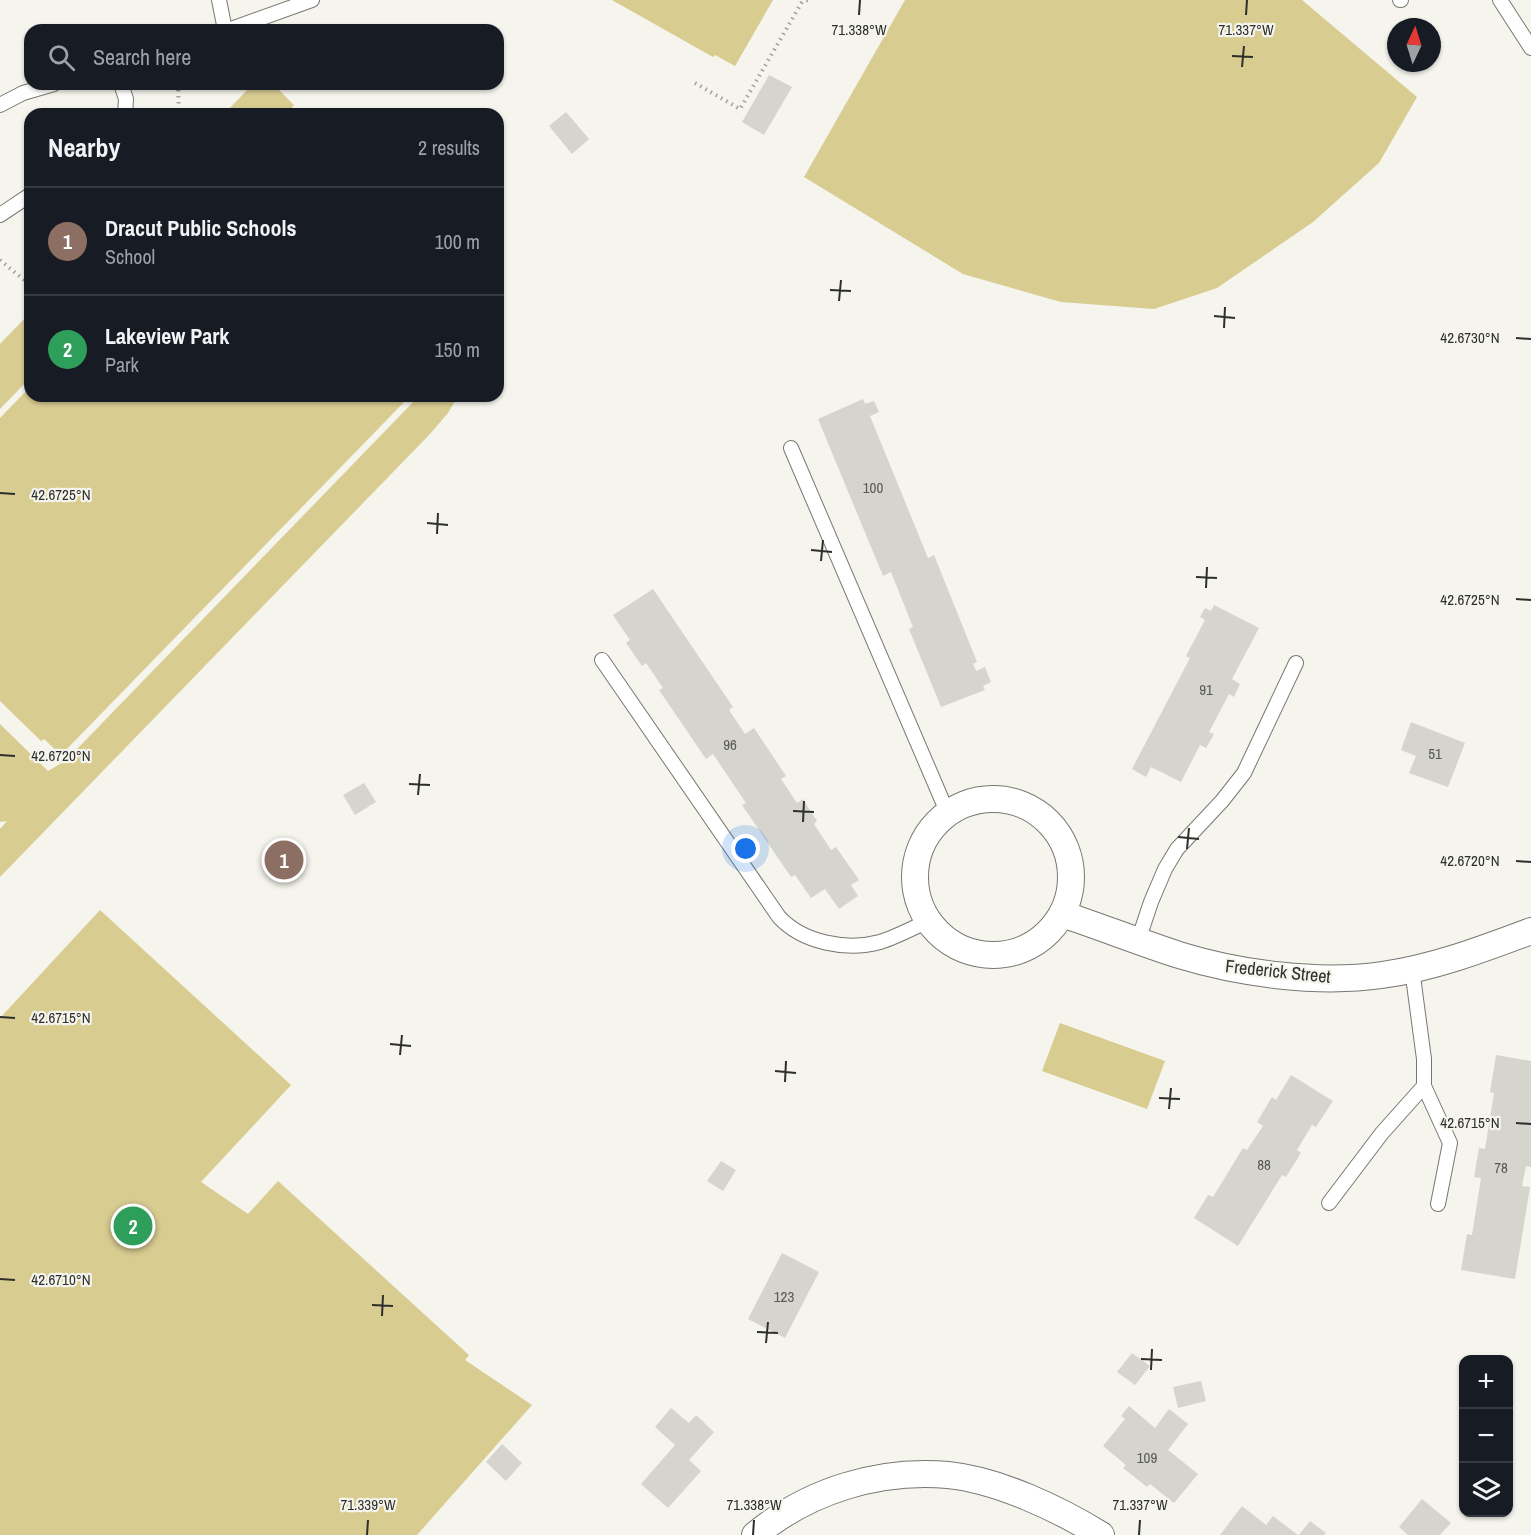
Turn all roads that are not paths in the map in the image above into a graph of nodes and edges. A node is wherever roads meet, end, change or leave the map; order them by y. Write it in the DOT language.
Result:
graph roads {
  1 [pos="219,0"];
  2 [pos="312,0"];
  3 [pos="1500,0"];
  4 [pos="225,24"];
  5 [pos="244,24"];
  6 [pos="1531,48"];
  7 [pos="33,90"];
  8 [pos="123,90"];
  9 [pos="0,105"];
  10 [pos="125,108"];
  11 [pos="24,199"];
  12 [pos="0,215"];
  13 [pos="791,448"];
  14 [pos="602,660"];
  15 [pos="1296,663"];
  16 [pos="948,814"];
  17 [pos="1062,914"];
  18 [pos="928,921"];
  19 [pos="1531,931"];
  20 [pos="1138,940"];
  21 [pos="1412,969"];
  22 [pos="1424,1086"];
  23 [pos="1329,1203"];
  24 [pos="1438,1204"];
  25 [pos="755,1535"];
  26 [pos="1101,1535"];
  1 -- 4 [label="lane"];
  2 -- 5 [label="lane"];
  3 -- 6 [label="lane"];
  7 -- 9 [label="lane"];
  8 -- 10 [label="lane"];
  11 -- 12 [label="lane"];
  13 -- 16 [label="lane"];
  14 -- 18 [label="lane"];
  15 -- 20 [label="lane"];
  16 -- 17 [label="street"];
  16 -- 18 [label="street"];
  17 -- 18 [label="street"];
  17 -- 20 [label="street, Frederick Street"];
  19 -- 21 [label="street, Frederick Street"];
  20 -- 21 [label="street, Frederick Street"];
  21 -- 22 [label="lane"];
  22 -- 23 [label="lane"];
  22 -- 24 [label="lane"];
  25 -- 26 [label="street"];
}
